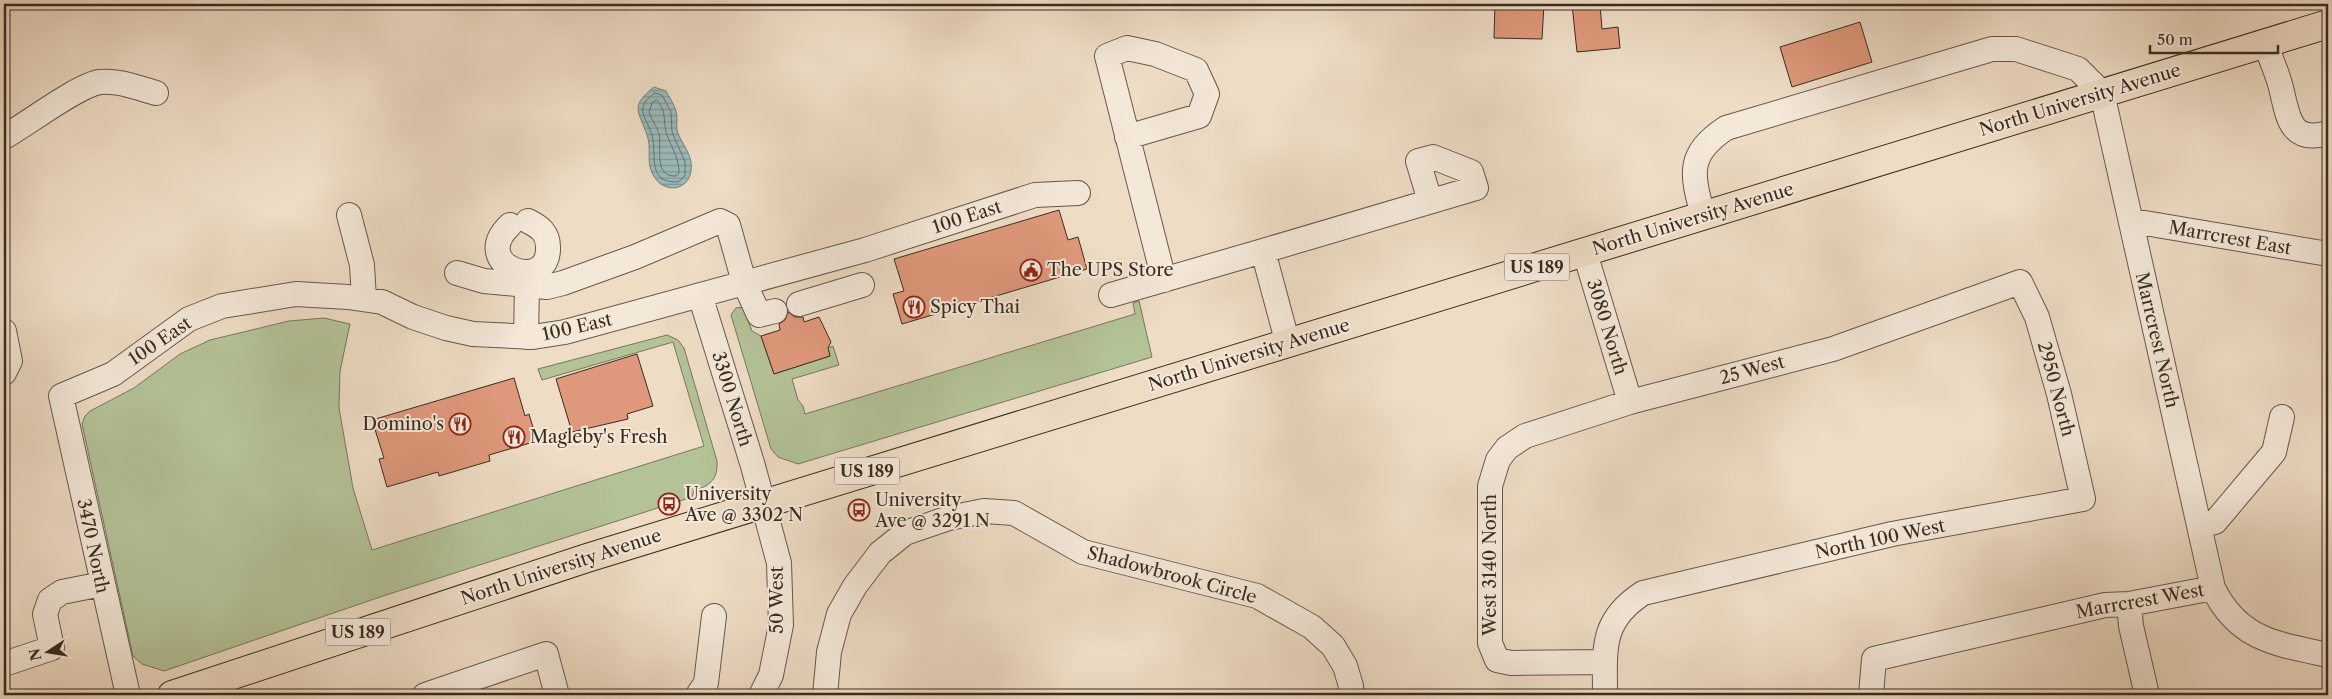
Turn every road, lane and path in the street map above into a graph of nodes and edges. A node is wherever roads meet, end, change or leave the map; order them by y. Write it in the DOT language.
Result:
graph roads {
  1 [pos="2328,24"];
  2 [pos="2265,43"];
  3 [pos="156,93"];
  4 [pos="2102,93"];
  5 [pos="2328,132"];
  6 [pos="1127,137"];
  7 [pos="4,138"];
  8 [pos="1078,193"];
  9 [pos="1430,201"];
  10 [pos="349,215"];
  11 [pos="1703,216"];
  12 [pos="2132,221"];
  13 [pos="1263,250"];
  14 [pos="1585,253"];
  15 [pos="2328,254"];
  16 [pos="457,273"];
  17 [pos="526,279"];
  18 [pos="1164,280"];
  19 [pos="744,282"];
  20 [pos="2020,282"];
  21 [pos="862,285"];
  22 [pos="700,295"];
  23 [pos="1111,295"];
  24 [pos="364,299"];
  25 [pos="799,304"];
  26 [pos="775,311"];
  27 [pos="4,331"];
  28 [pos="526,337"];
  29 [pos="1288,344"];
  30 [pos="4,373"];
  31 [pos="61,396"];
  32 [pos="1630,402"];
  33 [pos="2282,417"];
  34 [pos="1493,469"];
  35 [pos="2083,499"];
  36 [pos="762,503"];
  37 [pos="2200,526"];
  38 [pos="102,584"];
  39 [pos="2213,588"];
  40 [pos="2129,604"];
  41 [pos="714,616"];
  42 [pos="2328,655"];
  43 [pos="1605,662"];
  44 [pos="4,664"];
  45 [pos="128,695"];
  46 [pos="172,695"];
  47 [pos="425,695"];
  48 [pos="557,695"];
  49 [pos="698,695"];
  50 [pos="761,695"];
  51 [pos="825,695"];
  52 [pos="1350,695"];
  53 [pos="1605,695"];
  54 [pos="1870,695"];
  55 [pos="2148,695"];
  1 -- 2 [label="highway, North University Avenue / US 189"];
  2 -- 4 [label="highway, North University Avenue / US 189"];
  2 -- 5 [label="street"];
  3 -- 7 [label="street"];
  4 -- 11 [label="highway, North University Avenue / US 189"];
  4 -- 11 [label="street"];
  4 -- 12 [label="street, Marrcrest North"];
  6 -- 6 [label="street"];
  6 -- 18 [label="street"];
  8 -- 19 [label="street, 100 East"];
  9 -- 13 [label="street"];
  10 -- 24 [label="street"];
  11 -- 14 [label="highway, North University Avenue / US 189"];
  12 -- 15 [label="street, Marrcrest East"];
  12 -- 37 [label="street, Marrcrest North"];
  13 -- 18 [label="street"];
  13 -- 29 [label="street"];
  14 -- 29 [label="highway, North University Avenue / US 189"];
  14 -- 32 [label="street, 3080 North"];
  16 -- 17 [label="street"];
  17 -- 17 [label="street"];
  17 -- 19 [label="street"];
  17 -- 28 [label="street"];
  18 -- 23 [label="street"];
  19 -- 22 [label="street, 100 East"];
  19 -- 26 [label="street"];
  20 -- 32 [label="street, 25 West"];
  20 -- 35 [label="street, 2950 North"];
  21 -- 25 [label="street"];
  22 -- 28 [label="street, 100 East"];
  22 -- 36 [label="street, 3300 North"];
  24 -- 28 [label="street, 100 East"];
  24 -- 31 [label="street, 100 East"];
  27 -- 30 [label="street"];
  29 -- 36 [label="highway, North University Avenue / US 189"];
  31 -- 38 [label="street, 3470 North"];
  32 -- 34 [label="street, 25 West"];
  33 -- 37 [label="street"];
  34 -- 43 [label="street, West 3140 North"];
  35 -- 43 [label="street, North 100 West"];
  36 -- 46 [label="highway, North University Avenue / US 189"];
  36 -- 50 [label="street, 50 West"];
  37 -- 39 [label="street, Marrcrest North"];
  38 -- 44 [label="street"];
  38 -- 45 [label="street, 3470 North"];
  39 -- 40 [label="street, Marrcrest West"];
  39 -- 42 [label="street, Marrcrest West"];
  40 -- 54 [label="street, Marrcrest West"];
  40 -- 55 [label="street"];
  41 -- 49 [label="street"];
  43 -- 53 [label="street, North 100 West"];
  47 -- 48 [label="street"];
  51 -- 52 [label="street, Shadowbrook Circle"];
}
